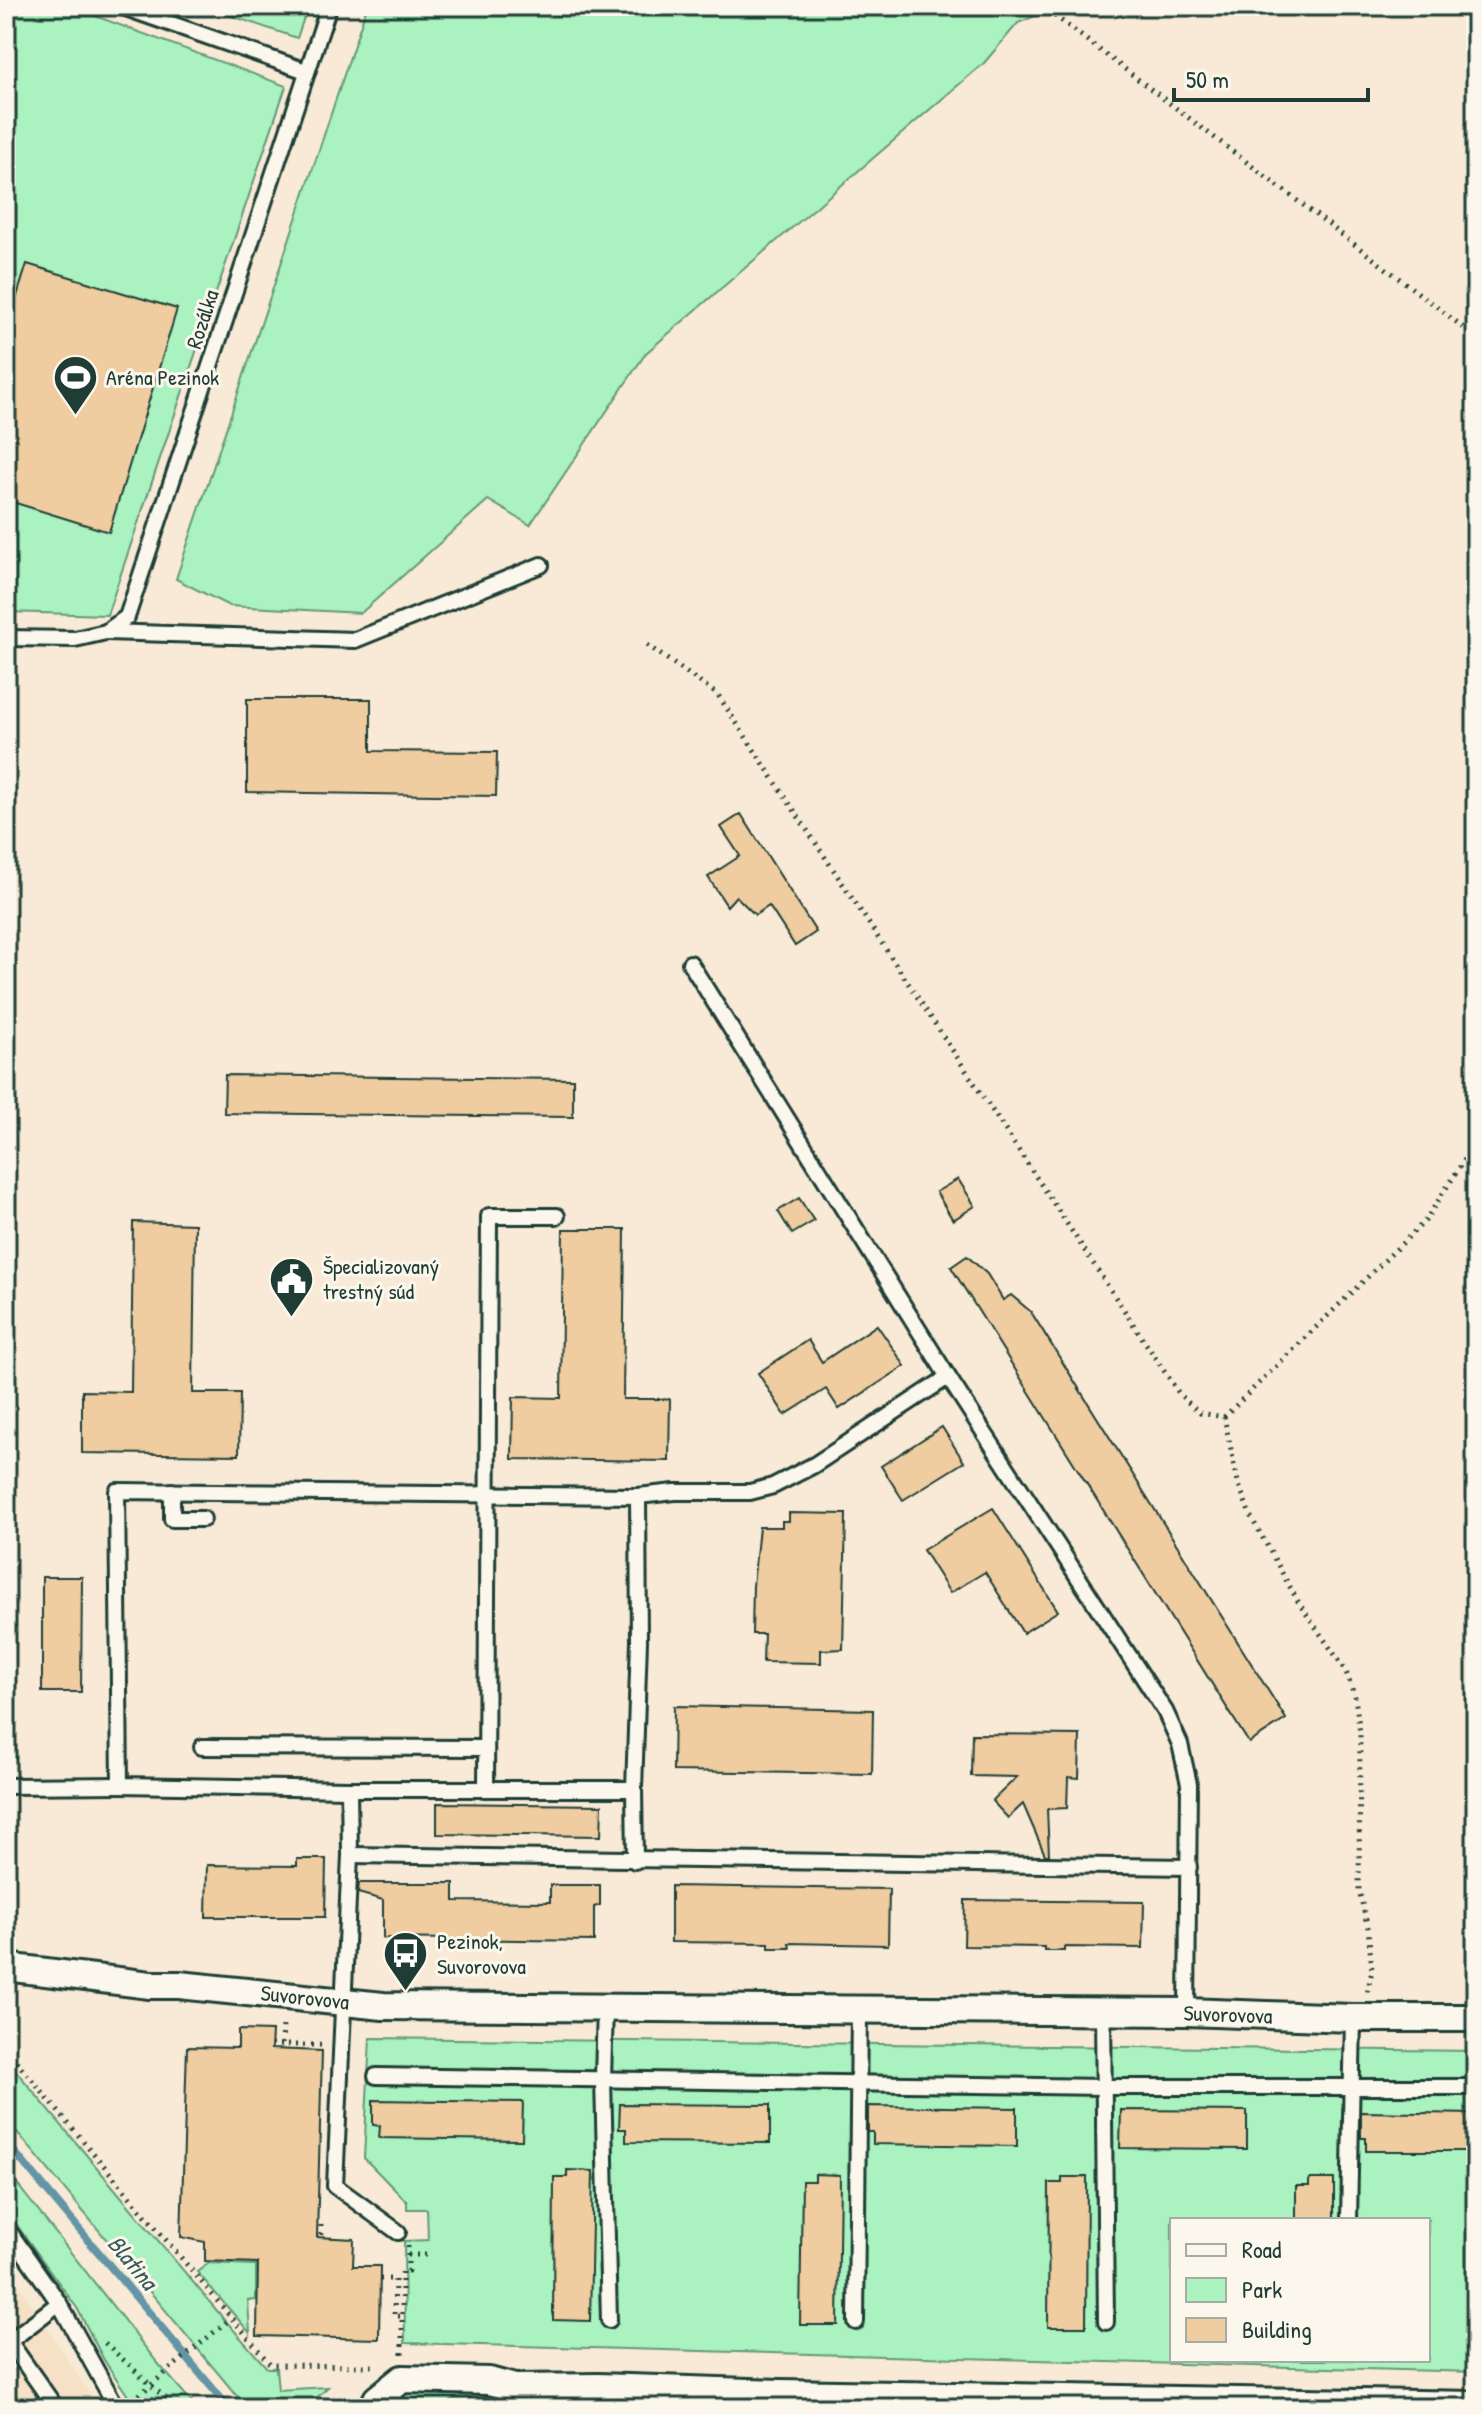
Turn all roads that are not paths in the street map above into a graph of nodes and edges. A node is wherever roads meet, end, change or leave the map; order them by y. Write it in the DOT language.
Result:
graph roads {
  1 [pos="120,6"];
  2 [pos="329,6"];
  3 [pos="306,71"];
  4 [pos="541,565"];
  5 [pos="106,632"];
  6 [pos="6,638"];
  7 [pos="690,963"];
  8 [pos="557,1216"];
  9 [pos="948,1377"];
  10 [pos="172,1491"];
  11 [pos="487,1495"];
  12 [pos="638,1496"];
  13 [pos="203,1519"];
  14 [pos="202,1747"];
  15 [pos="486,1748"];
  16 [pos="120,1785"];
  17 [pos="6,1786"];
  18 [pos="349,1789"];
  19 [pos="486,1789"];
  20 [pos="634,1789"];
  21 [pos="350,1855"];
  22 [pos="635,1861"];
  23 [pos="1189,1867"];
  24 [pos="6,1967"];
  25 [pos="345,2001"];
  26 [pos="605,2007"];
  27 [pos="859,2010"];
  28 [pos="1103,2011"];
  29 [pos="1187,2012"];
  30 [pos="1358,2018"];
  31 [pos="1476,2018"];
  32 [pos="376,2076"];
  33 [pos="603,2079"];
  34 [pos="857,2083"];
  35 [pos="1103,2087"];
  36 [pos="1350,2087"];
  37 [pos="1476,2087"];
  38 [pos="1349,2218"];
  39 [pos="6,2227"];
  40 [pos="401,2238"];
  41 [pos="59,2303"];
  42 [pos="609,2320"];
  43 [pos="856,2322"];
  44 [pos="1106,2322"];
  45 [pos="8,2343"];
  46 [pos="779,2400"];
  47 [pos="912,2402"];
  48 [pos="1476,2405"];
  49 [pos="56,2408"];
  50 [pos="117,2408"];
  51 [pos="373,2408"];
  1 -- 3 [label="lane"];
  2 -- 3 [label="lane, Rozálka"];
  3 -- 5 [label="lane, Rozálka"];
  4 -- 5 [label="lane"];
  5 -- 6 [label="lane"];
  7 -- 9 [label="lane"];
  8 -- 11 [label="lane"];
  9 -- 12 [label="lane"];
  9 -- 23 [label="lane"];
  10 -- 11 [label="lane"];
  10 -- 13 [label="lane"];
  10 -- 16 [label="lane"];
  11 -- 12 [label="lane"];
  11 -- 15 [label="lane"];
  12 -- 20 [label="lane"];
  14 -- 15 [label="lane"];
  15 -- 19 [label="lane"];
  16 -- 17 [label="lane"];
  16 -- 18 [label="lane"];
  18 -- 19 [label="lane"];
  18 -- 21 [label="lane"];
  19 -- 20 [label="lane"];
  20 -- 22 [label="lane"];
  21 -- 22 [label="lane"];
  21 -- 25 [label="lane"];
  22 -- 23 [label="lane"];
  23 -- 29 [label="lane"];
  24 -- 25 [label="street, Suvorovova"];
  25 -- 26 [label="street, Suvorovova"];
  25 -- 40 [label="lane"];
  26 -- 27 [label="street, Suvorovova"];
  26 -- 33 [label="lane"];
  27 -- 28 [label="street, Suvorovova"];
  27 -- 34 [label="lane"];
  28 -- 29 [label="street, Suvorovova"];
  28 -- 35 [label="lane"];
  29 -- 30 [label="street, Suvorovova"];
  30 -- 31 [label="street, Suvorovova"];
  30 -- 36 [label="lane"];
  32 -- 33 [label="lane"];
  33 -- 34 [label="lane"];
  33 -- 42 [label="lane"];
  34 -- 35 [label="lane"];
  34 -- 43 [label="lane"];
  35 -- 36 [label="lane"];
  35 -- 44 [label="lane"];
  36 -- 37 [label="lane"];
  36 -- 38 [label="lane"];
  39 -- 41 [label="lane"];
  41 -- 45 [label="lane"];
  41 -- 50 [label="lane"];
  45 -- 49 [label="lane"];
  46 -- 47 [label="street"];
  46 -- 51 [label="street"];
  47 -- 48 [label="street"];
}
